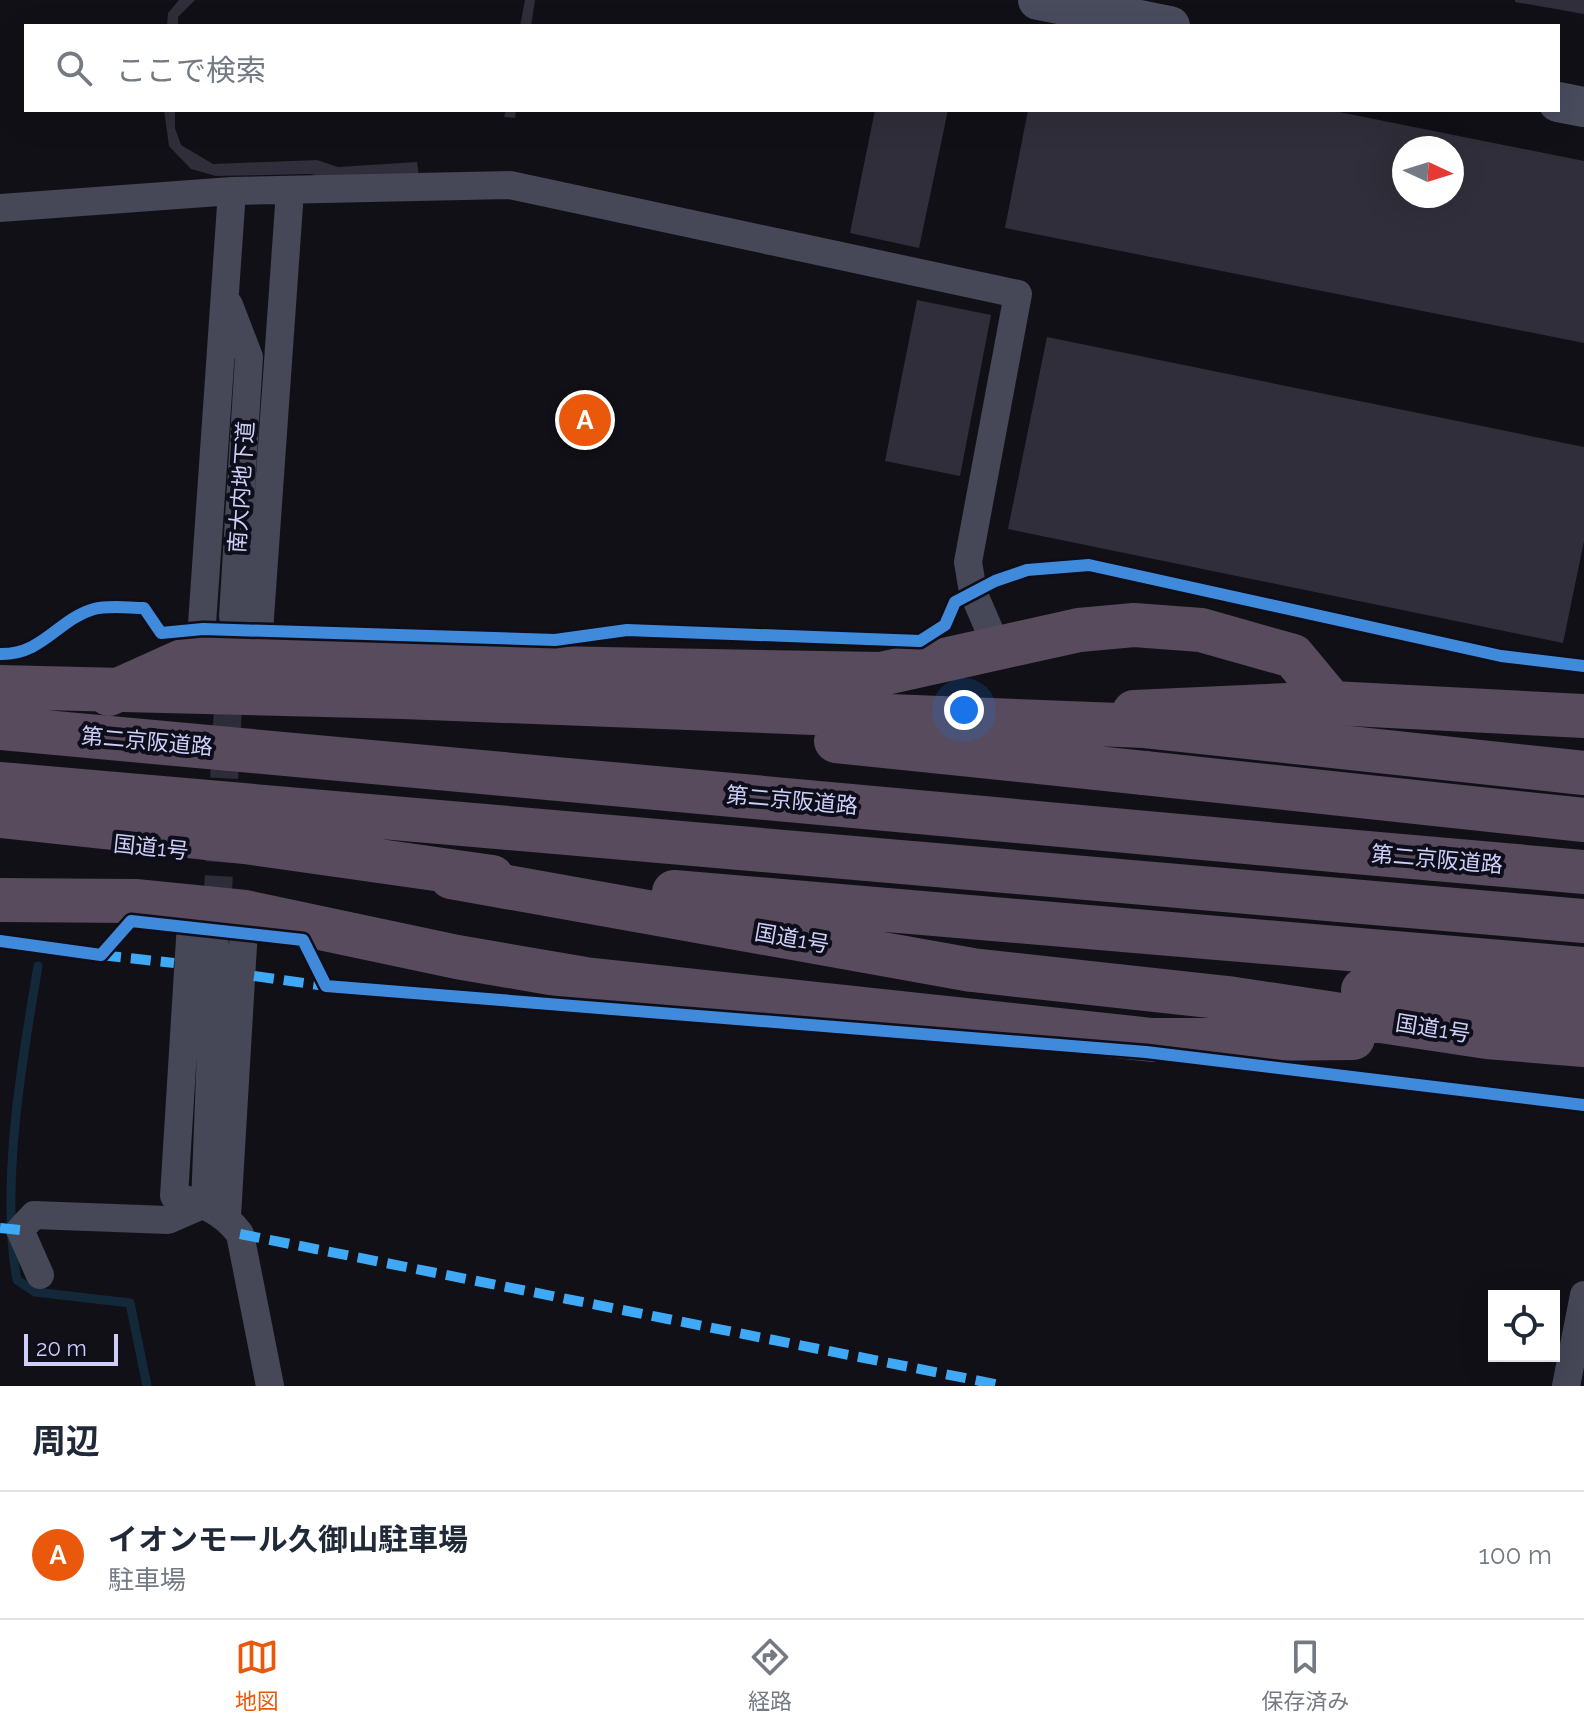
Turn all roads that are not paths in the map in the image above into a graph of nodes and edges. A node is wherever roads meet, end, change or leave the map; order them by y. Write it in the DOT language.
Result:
graph roads {
  1 [pos="1038,0"];
  2 [pos="1160,24"];
  3 [pos="1560,102"];
  4 [pos="1584,107"];
  5 [pos="232,191"];
  6 [pos="290,191"];
  7 [pos="0,208"];
  8 [pos="225,297"];
  9 [pos="282,311"];
  10 [pos="249,357"];
  11 [pos="233,616"];
  12 [pos="998,650"];
  13 [pos="200,653"];
  14 [pos="261,655"];
  15 [pos="0,687"];
  16 [pos="403,697"];
  17 [pos="0,698"];
  18 [pos="92,702"];
  19 [pos="1332,703"];
  20 [pos="1584,716"];
  21 [pos="0,728"];
  22 [pos="1584,773"];
  23 [pos="0,784"];
  24 [pos="0,816"];
  25 [pos="1584,820"];
  26 [pos="0,833"];
  27 [pos="1584,872"];
  28 [pos="492,877"];
  29 [pos="0,900"];
  30 [pos="192,907"];
  31 [pos="245,912"];
  32 [pos="1584,921"];
  33 [pos="215,946"];
  34 [pos="1584,969"];
  35 [pos="1584,1011"];
  36 [pos="1487,1037"];
  37 [pos="1584,1045"];
  38 [pos="216,1210"];
  39 [pos="40,1275"];
  40 [pos="1584,1295"];
  41 [pos="1573,1375"];
  42 [pos="270,1386"];
  1 -- 2 [label="street"];
  3 -- 4 [label="street"];
  5 -- 6 [label="street"];
  5 -- 7 [label="street"];
  5 -- 8 [label="street"];
  6 -- 9 [label="street"];
  6 -- 12 [label="street"];
  8 -- 10 [label="street"];
  8 -- 13 [label="street"];
  9 -- 10 [label="street"];
  9 -- 14 [label="street"];
  10 -- 11 [label="street, 南大内地下道"];
  12 -- 14 [label="highway"];
  12 -- 19 [label="highway"];
  13 -- 14 [label="highway"];
  13 -- 18 [label="highway"];
  15 -- 16 [label="highway, bridge"];
  16 -- 22 [label="highway, bridge"];
  16 -- 25 [label="highway, bridge"];
  17 -- 18 [label="highway"];
  18 -- 19 [label="highway"];
  19 -- 20 [label="highway"];
  21 -- 27 [label="highway, 第二京阪道路, bridge"];
  23 -- 32 [label="highway, bridge"];
  24 -- 28 [label="highway, bridge"];
  26 -- 36 [label="highway, 国道1号"];
  28 -- 34 [label="highway"];
  28 -- 35 [label="highway"];
  29 -- 30 [label="highway"];
  30 -- 31 [label="highway"];
  30 -- 38 [label="street"];
  31 -- 36 [label="highway"];
  31 -- 38 [label="street"];
  33 -- 38 [label="street"];
  36 -- 37 [label="highway, 国道1号"];
  38 -- 39 [label="street"];
  38 -- 42 [label="street"];
  40 -- 41 [label="street"];
}
